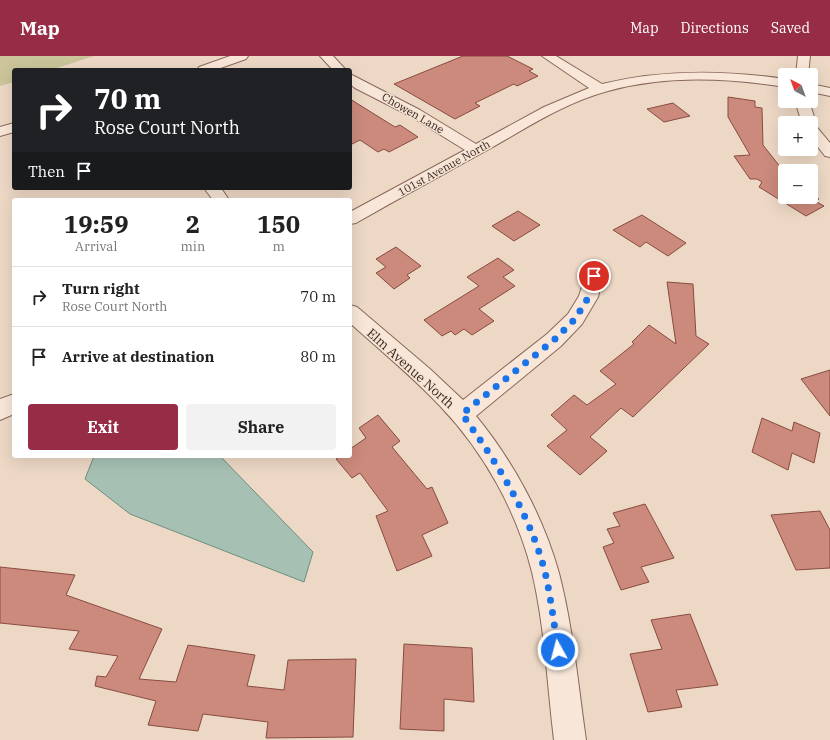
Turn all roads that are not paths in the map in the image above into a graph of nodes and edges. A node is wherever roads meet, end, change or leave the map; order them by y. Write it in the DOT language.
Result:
graph roads {
  1 [pos="242,56"];
  2 [pos="326,56"];
  3 [pos="548,56"];
  4 [pos="804,56"];
  5 [pos="209,68"];
  6 [pos="338,68"];
  7 [pos="802,68"];
  8 [pos="352,79"];
  9 [pos="778,82"];
  10 [pos="600,89"];
  11 [pos="818,89"];
  12 [pos="830,92"];
  13 [pos="12,128"];
  14 [pos="0,132"];
  15 [pos="818,137"];
  16 [pos="475,150"];
  17 [pos="830,153"];
  18 [pos="214,190"];
  19 [pos="220,198"];
  20 [pos="352,218"];
  21 [pos="594,276"];
  22 [pos="352,314"];
  23 [pos="12,404"];
  24 [pos="0,410"];
  25 [pos="462,414"];
  26 [pos="570,740"];
  1 -- 5 [label="street"];
  2 -- 6 [label="street"];
  3 -- 10 [label="street"];
  4 -- 7 [label="street"];
  8 -- 16 [label="street, Chowen Lane"];
  9 -- 10 [label="street, 101st Avenue North"];
  10 -- 16 [label="street, 101st Avenue North"];
  11 -- 12 [label="street"];
  13 -- 14 [label="street"];
  15 -- 17 [label="street"];
  16 -- 20 [label="street, 101st Avenue North"];
  18 -- 19 [label="street"];
  21 -- 25 [label="street"];
  22 -- 25 [label="street, Elm Avenue North"];
  23 -- 24 [label="street"];
  25 -- 26 [label="street, Elm Avenue North"];
}
